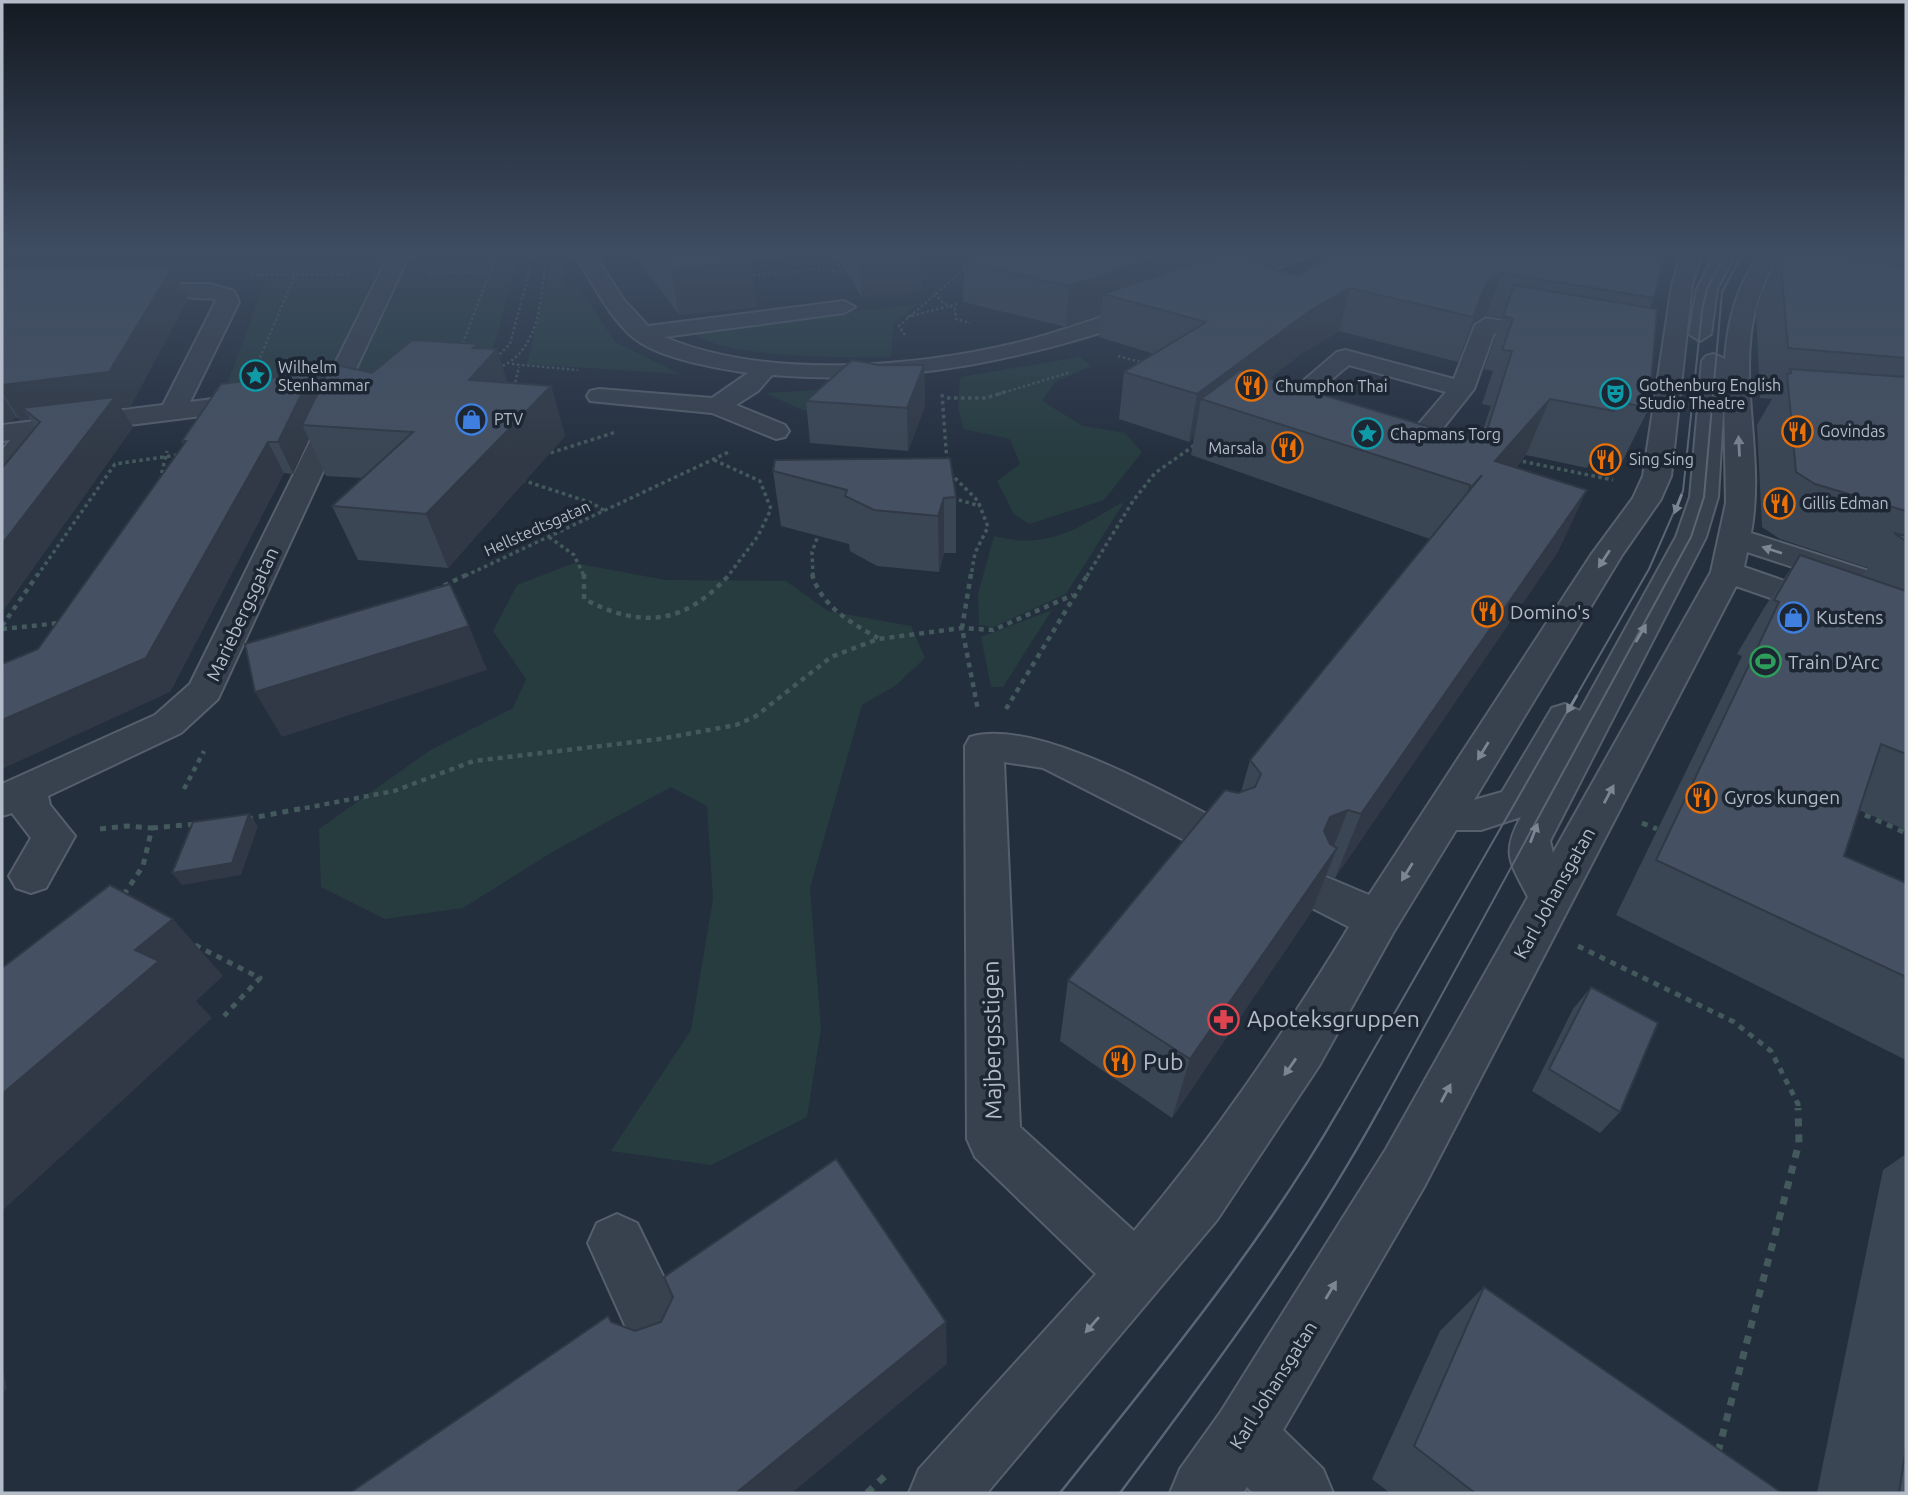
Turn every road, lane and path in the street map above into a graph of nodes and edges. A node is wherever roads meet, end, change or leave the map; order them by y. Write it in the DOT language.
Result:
graph roads {
  1 [pos="218,321"];
  2 [pos="276,321"];
  3 [pos="363,321"];
  4 [pos="474,321"];
  5 [pos="516,321"];
  6 [pos="533,321"];
  7 [pos="631,321"];
  8 [pos="727,321"];
  9 [pos="903,321"];
  10 [pos="961,321"];
  11 [pos="1109,321"];
  12 [pos="1668,321"];
  13 [pos="1701,321"];
  14 [pos="1717,321"];
  15 [pos="1739,321"];
  16 [pos="965,329"];
  17 [pos="910,336"];
  18 [pos="653,339"];
  19 [pos="1567,339"];
  20 [pos="457,349"];
  21 [pos="1111,354"];
  22 [pos="495,359"];
  23 [pos="512,364"];
  24 [pos="1149,365"];
  25 [pos="519,367"];
  26 [pos="496,368"];
  27 [pos="766,368"];
  28 [pos="555,369"];
  29 [pos="256,372"];
  30 [pos="280,373"];
  31 [pos="324,386"];
  32 [pos="941,389"];
  33 [pos="1462,389"];
  34 [pos="519,391"];
  35 [pos="599,397"];
  36 [pos="276,399"];
  37 [pos="717,406"];
  38 [pos="172,411"];
  39 [pos="33,429"];
  40 [pos="617,431"];
  41 [pos="776,431"];
  42 [pos="2,433"];
  43 [pos="1205,437"];
  44 [pos="168,454"];
  45 [pos="180,455"];
  46 [pos="540,457"];
  47 [pos="1508,458"];
  48 [pos="713,460"];
  49 [pos="2,467"];
  50 [pos="515,477"];
  51 [pos="1623,482"];
  52 [pos="159,491"];
  53 [pos="944,496"];
  54 [pos="980,506"];
  55 [pos="606,511"];
  56 [pos="826,526"];
  57 [pos="548,537"];
  58 [pos="1731,555"];
  59 [pos="431,591"];
  60 [pos="1906,594"];
  61 [pos="1073,596"];
  62 [pos="64,622"];
  63 [pos="2,628"];
  64 [pos="962,628"];
  65 [pos="1906,635"];
  66 [pos="878,639"];
  67 [pos="984,746"];
  68 [pos="14,797"];
  69 [pos="1846,807"];
  70 [pos="1444,814"];
  71 [pos="240,820"];
  72 [pos="202,823"];
  73 [pos="152,828"];
  74 [pos="1906,833"];
  75 [pos="54,836"];
  76 [pos="1219,839"];
  77 [pos="31,876"];
  78 [pos="124,894"];
  79 [pos="1324,894"];
  80 [pos="1550,896"];
  81 [pos="131,903"];
  82 [pos="117,905"];
  83 [pos="1377,920"];
  84 [pos="191,943"];
  85 [pos="1573,943"];
  86 [pos="224,1016"];
  87 [pos="617,1243"];
  88 [pos="1138,1273"];
  89 [pos="663,1339"];
  90 [pos="1243,1436"];
  91 [pos="1715,1462"];
  92 [pos="896,1465"];
  93 [pos="867,1493"];
  94 [pos="943,1493"];
  95 [pos="1204,1493"];
  96 [pos="1299,1493"];
  1 -- 38 [label="street"];
  2 -- 29 [label="path"];
  3 -- 31 [label="street"];
  4 -- 20 [label="path"];
  5 -- 22 [label="path"];
  6 -- 23 [label="path"];
  7 -- 18 [label="street"];
  8 -- 18 [label="street"];
  9 -- 17 [label="path"];
  10 -- 16 [label="path"];
  11 -- 27 [label="street"];
  12 -- 70 [label="street, one-way"];
  13 -- 70 [label="street, one-way"];
  80 -- 14 [label="street, one-way"];
  58 -- 15 [label="street, Karl Johansgatan, one-way"];
  18 -- 27 [label="street"];
  19 -- 33 [label="street"];
  21 -- 24 [label="path"];
  23 -- 25 [label="path"];
  23 -- 26 [label="path"];
  25 -- 28 [label="path"];
  25 -- 34 [label="path"];
  27 -- 37 [label="street"];
  30 -- 31 [label="path"];
  31 -- 68 [label="street, Mariebergsgatan"];
  32 -- 54 [label="path"];
  33 -- 33 [label="street"];
  35 -- 37 [label="street"];
  36 -- 38 [label="street"];
  37 -- 41 [label="street"];
  38 -- 39 [label="street"];
  39 -- 42 [label="street"];
  39 -- 49 [label="street"];
  40 -- 46 [label="path"];
  41 -- 48 [label="path, Hellstedtsgatan"];
  43 -- 61 [label="path"];
  44 -- 45 [label="path"];
  44 -- 52 [label="path"];
  44 -- 63 [label="path"];
  47 -- 51 [label="path"];
  48 -- 55 [label="path, Hellstedtsgatan"];
  48 -- 57 [label="path"];
  50 -- 55 [label="path"];
  53 -- 54 [label="path"];
  54 -- 64 [label="path"];
  55 -- 57 [label="path, Hellstedtsgatan"];
  56 -- 66 [label="path"];
  57 -- 59 [label="path, Hellstedtsgatan"];
  60 -- 58 [label="street, one-way"];
  58 -- 65 [label="street"];
  80 -- 58 [label="street, Karl Johansgatan, one-way"];
  61 -- 64 [label="path"];
  61 -- 67 [label="path"];
  62 -- 63 [label="path"];
  64 -- 66 [label="path"];
  64 -- 67 [label="path"];
  66 -- 71 [label="path"];
  67 -- 76 [label="street"];
  67 -- 88 [label="street, Majbergsstigen"];
  68 -- 75 [label="street"];
  69 -- 74 [label="path"];
  70 -- 83 [label="street, one-way"];
  72 -- 73 [label="path"];
  73 -- 75 [label="path"];
  73 -- 78 [label="path"];
  75 -- 77 [label="street"];
  78 -- 81 [label="path"];
  78 -- 82 [label="path"];
  79 -- 83 [label="street"];
  90 -- 80 [label="street, Karl Johansgatan, one-way"];
  83 -- 88 [label="street, one-way"];
  84 -- 86 [label="path"];
  85 -- 91 [label="path"];
  87 -- 89 [label="street"];
  88 -- 94 [label="street, one-way"];
  90 -- 95 [label="street, Karl Johansgatan"];
  90 -- 96 [label="street"];
  92 -- 93 [label="path"];
}
